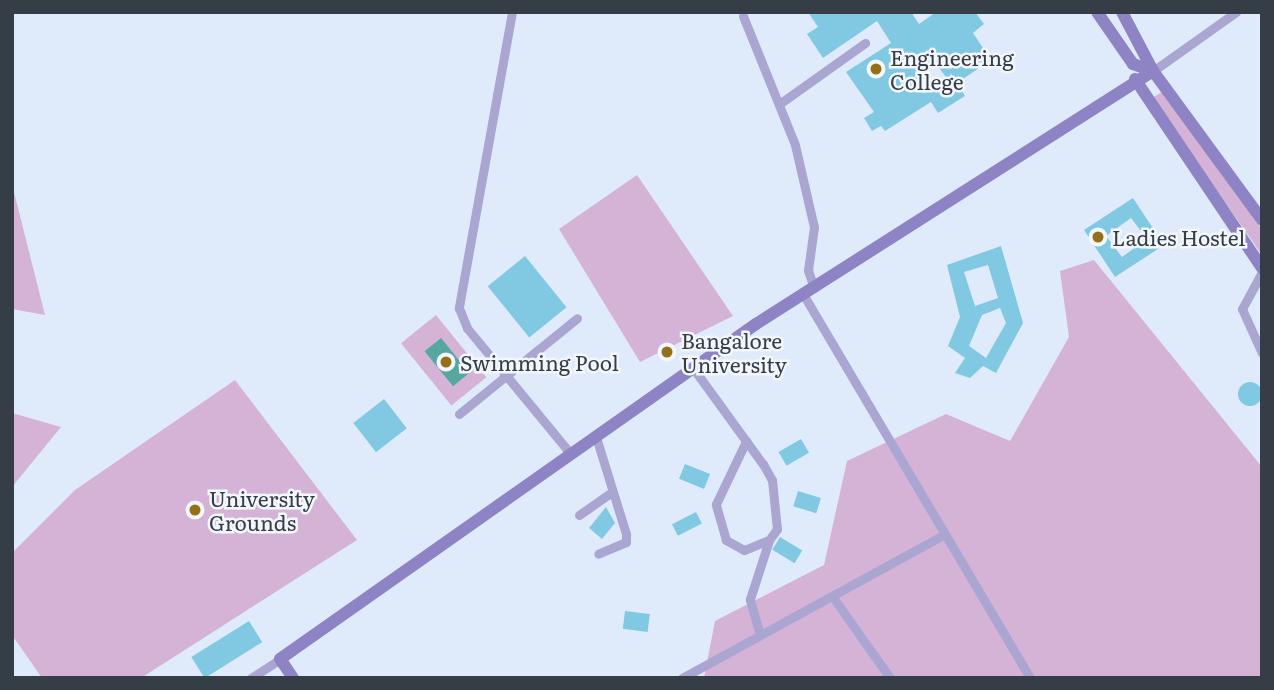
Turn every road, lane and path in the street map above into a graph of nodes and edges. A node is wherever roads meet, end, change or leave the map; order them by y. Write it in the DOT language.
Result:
graph roads {
  1 [pos="512,12"];
  2 [pos="1097,12"];
  3 [pos="1122,12"];
  4 [pos="1236,12"];
  5 [pos="743,16"];
  6 [pos="865,43"];
  7 [pos="1153,71"];
  8 [pos="1135,79"];
  9 [pos="782,102"];
  10 [pos="1262,220"];
  11 [pos="1262,270"];
  12 [pos="809,291"];
  13 [pos="577,318"];
  14 [pos="1262,353"];
  15 [pos="693,368"];
  16 [pos="506,375"];
  17 [pos="459,414"];
  18 [pos="596,437"];
  19 [pos="746,441"];
  20 [pos="571,454"];
  21 [pos="608,494"];
  22 [pos="579,515"];
  23 [pos="943,534"];
  24 [pos="769,540"];
  25 [pos="598,554"];
  26 [pos="832,596"];
  27 [pos="760,635"];
  28 [pos="280,659"];
  29 [pos="251,678"];
  30 [pos="293,678"];
  31 [pos="682,678"];
  32 [pos="890,678"];
  33 [pos="1030,678"];
  1 -- 16 [label="street"];
  2 -- 7 [label="street"];
  3 -- 7 [label="street"];
  4 -- 7 [label="street"];
  5 -- 9 [label="street"];
  6 -- 9 [label="street"];
  7 -- 8 [label="street"];
  7 -- 10 [label="street"];
  8 -- 11 [label="street"];
  8 -- 12 [label="street"];
  9 -- 12 [label="street"];
  11 -- 14 [label="street"];
  12 -- 15 [label="street"];
  12 -- 23 [label="street"];
  13 -- 16 [label="street"];
  15 -- 18 [label="street"];
  15 -- 19 [label="street"];
  16 -- 17 [label="street"];
  16 -- 20 [label="street"];
  18 -- 20 [label="street"];
  18 -- 21 [label="street"];
  19 -- 24 [label="street"];
  19 -- 24 [label="street"];
  20 -- 28 [label="street"];
  21 -- 22 [label="street"];
  21 -- 25 [label="street"];
  23 -- 26 [label="street"];
  23 -- 33 [label="street"];
  24 -- 27 [label="street"];
  26 -- 27 [label="street"];
  26 -- 32 [label="street"];
  27 -- 31 [label="street"];
  28 -- 29 [label="street"];
  28 -- 30 [label="street"];
}
